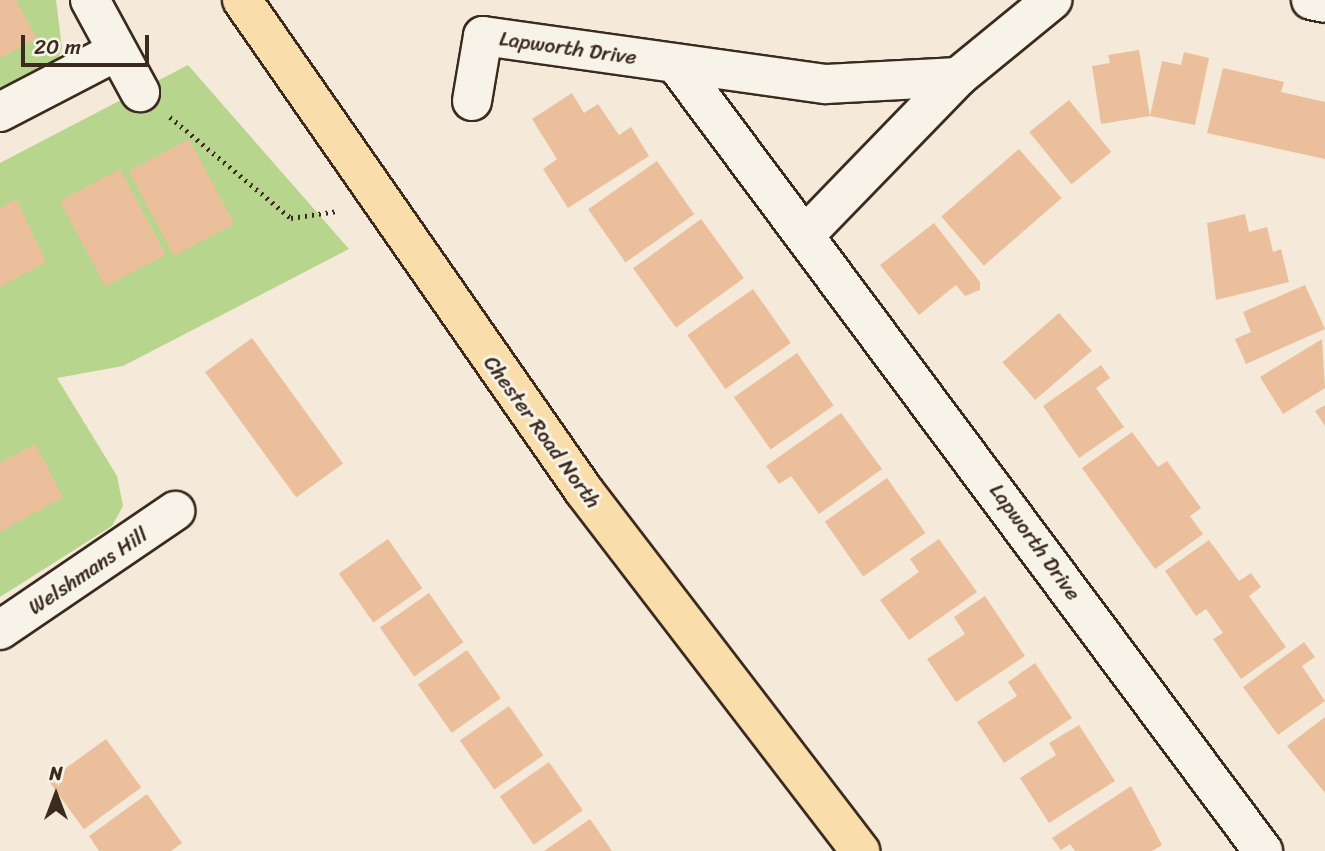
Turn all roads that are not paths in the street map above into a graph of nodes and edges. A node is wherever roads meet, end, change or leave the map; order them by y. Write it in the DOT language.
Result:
graph roads {
  1 [pos="90,0"];
  2 [pos="242,0"];
  3 [pos="1052,0"];
  4 [pos="1311,0"];
  5 [pos="1325,3"];
  6 [pos="117,51"];
  7 [pos="676,64"];
  8 [pos="958,77"];
  9 [pos="140,92"];
  10 [pos="471,101"];
  11 [pos="0,112"];
  12 [pos="807,233"];
  13 [pos="175,511"];
  14 [pos="0,630"];
  15 [pos="860,851"];
  16 [pos="1263,851"];
  1 -- 6 [label="street"];
  2 -- 15 [label="highway, Chester Road North"];
  3 -- 8 [label="street"];
  4 -- 5 [label="street"];
  6 -- 9 [label="street"];
  6 -- 11 [label="street"];
  7 -- 8 [label="street, Lapworth Drive"];
  7 -- 10 [label="street, Lapworth Drive"];
  7 -- 12 [label="street, Lapworth Drive"];
  8 -- 12 [label="street"];
  12 -- 16 [label="street, Lapworth Drive"];
  13 -- 14 [label="street, Welshmans Hill"];
}
